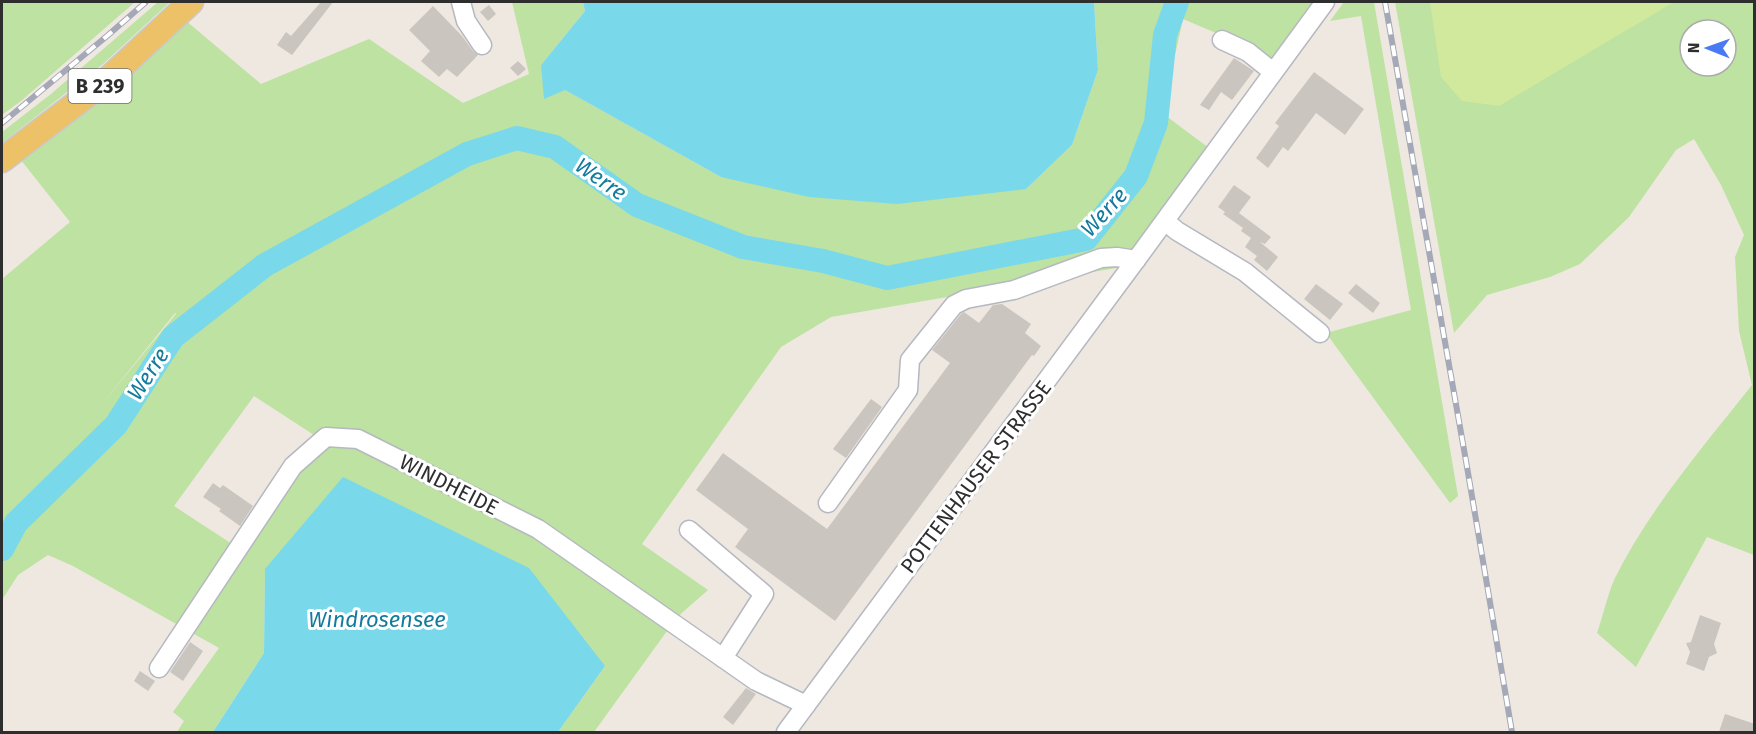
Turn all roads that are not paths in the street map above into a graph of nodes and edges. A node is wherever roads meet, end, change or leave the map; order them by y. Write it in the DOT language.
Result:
graph roads {
  1 [pos="191,2"];
  2 [pos="461,2"];
  3 [pos="1325,2"];
  4 [pos="1222,40"];
  5 [pos="482,45"];
  6 [pos="1273,72"];
  7 [pos="2,160"];
  8 [pos="1165,221"];
  9 [pos="1136,260"];
  10 [pos="1320,333"];
  11 [pos="828,503"];
  12 [pos="689,530"];
  13 [pos="723,658"];
  14 [pos="159,668"];
  15 [pos="806,705"];
  16 [pos="786,732"];
  1 -- 7 [label="main road, B 239"];
  2 -- 5 [label="street"];
  3 -- 6 [label="street, POTTENHAUSER STRASSE"];
  4 -- 6 [label="street"];
  6 -- 8 [label="street, POTTENHAUSER STRASSE"];
  8 -- 9 [label="street, POTTENHAUSER STRASSE"];
  8 -- 10 [label="street"];
  9 -- 11 [label="street"];
  9 -- 15 [label="street, POTTENHAUSER STRASSE"];
  12 -- 13 [label="street"];
  13 -- 14 [label="street, WINDHEIDE"];
  13 -- 15 [label="street, WINDHEIDE"];
  15 -- 16 [label="street, POTTENHAUSER STRASSE"];
}
